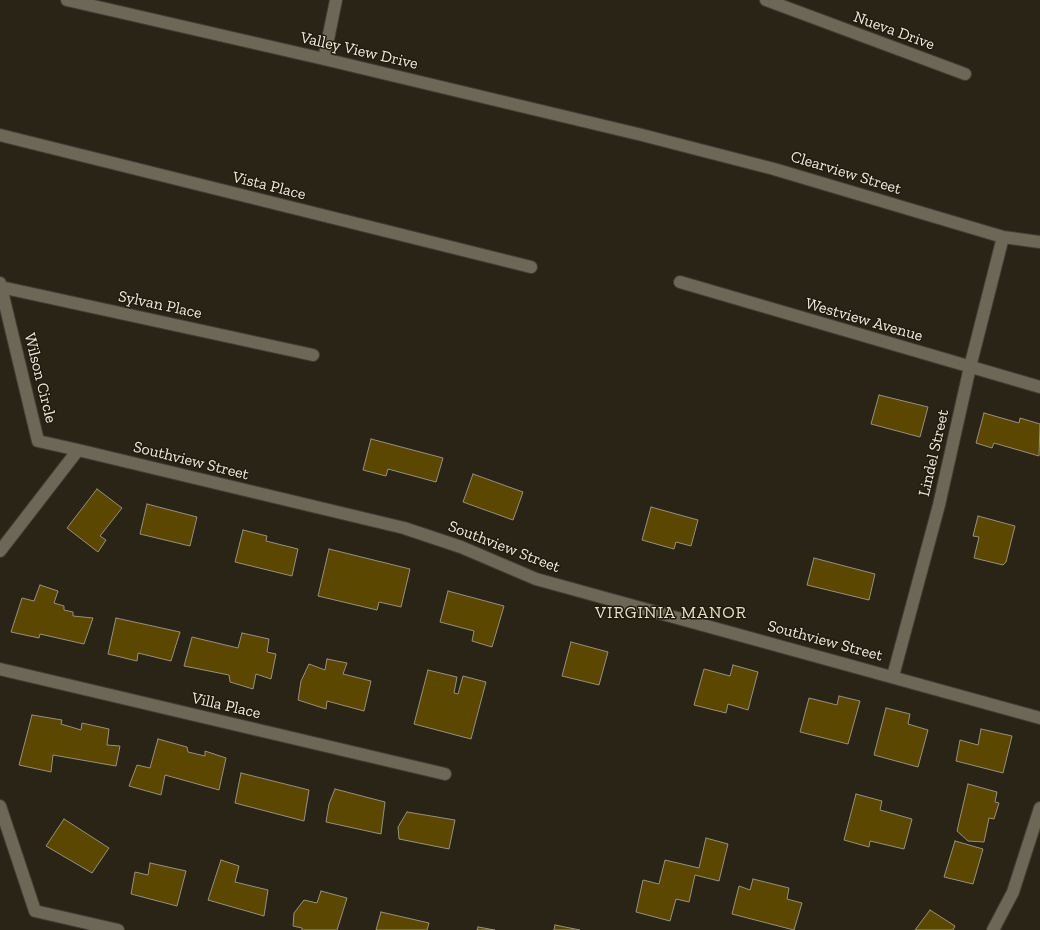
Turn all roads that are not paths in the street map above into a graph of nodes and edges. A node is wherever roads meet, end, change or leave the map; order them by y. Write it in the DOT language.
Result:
graph roads {
  1 [pos="67,0"];
  2 [pos="336,0"];
  3 [pos="766,0"];
  4 [pos="324,59"];
  5 [pos="966,74"];
  6 [pos="0,135"];
  7 [pos="642,135"];
  8 [pos="1003,237"];
  9 [pos="1040,242"];
  10 [pos="531,267"];
  11 [pos="680,282"];
  12 [pos="0,285"];
  13 [pos="313,354"];
  14 [pos="970,367"];
  15 [pos="1040,387"];
  16 [pos="78,450"];
  17 [pos="0,551"];
  18 [pos="0,669"];
  19 [pos="893,676"];
  20 [pos="1040,718"];
  21 [pos="445,774"];
  22 [pos="0,806"];
  23 [pos="1040,808"];
  24 [pos="114,930"];
  25 [pos="993,930"];
  1 -- 4 [label="street, Valley View Drive"];
  2 -- 4 [label="street"];
  3 -- 5 [label="street, Nueva Drive"];
  4 -- 7 [label="street, Valley View Drive"];
  6 -- 10 [label="street, Vista Place"];
  7 -- 8 [label="street, Clearview Street"];
  8 -- 9 [label="street, Clearview Street"];
  8 -- 14 [label="street, Lindel Street"];
  11 -- 14 [label="street, Westview Avenue"];
  12 -- 13 [label="street, Sylvan Place"];
  12 -- 16 [label="street, Wilson Circle"];
  14 -- 15 [label="street, Westview Avenue"];
  14 -- 19 [label="street, Lindel Street"];
  16 -- 17 [label="street"];
  16 -- 19 [label="street, Southview Street"];
  18 -- 21 [label="street, Villa Place"];
  19 -- 20 [label="street, Southview Street"];
  22 -- 24 [label="street"];
  23 -- 25 [label="street"];
}
